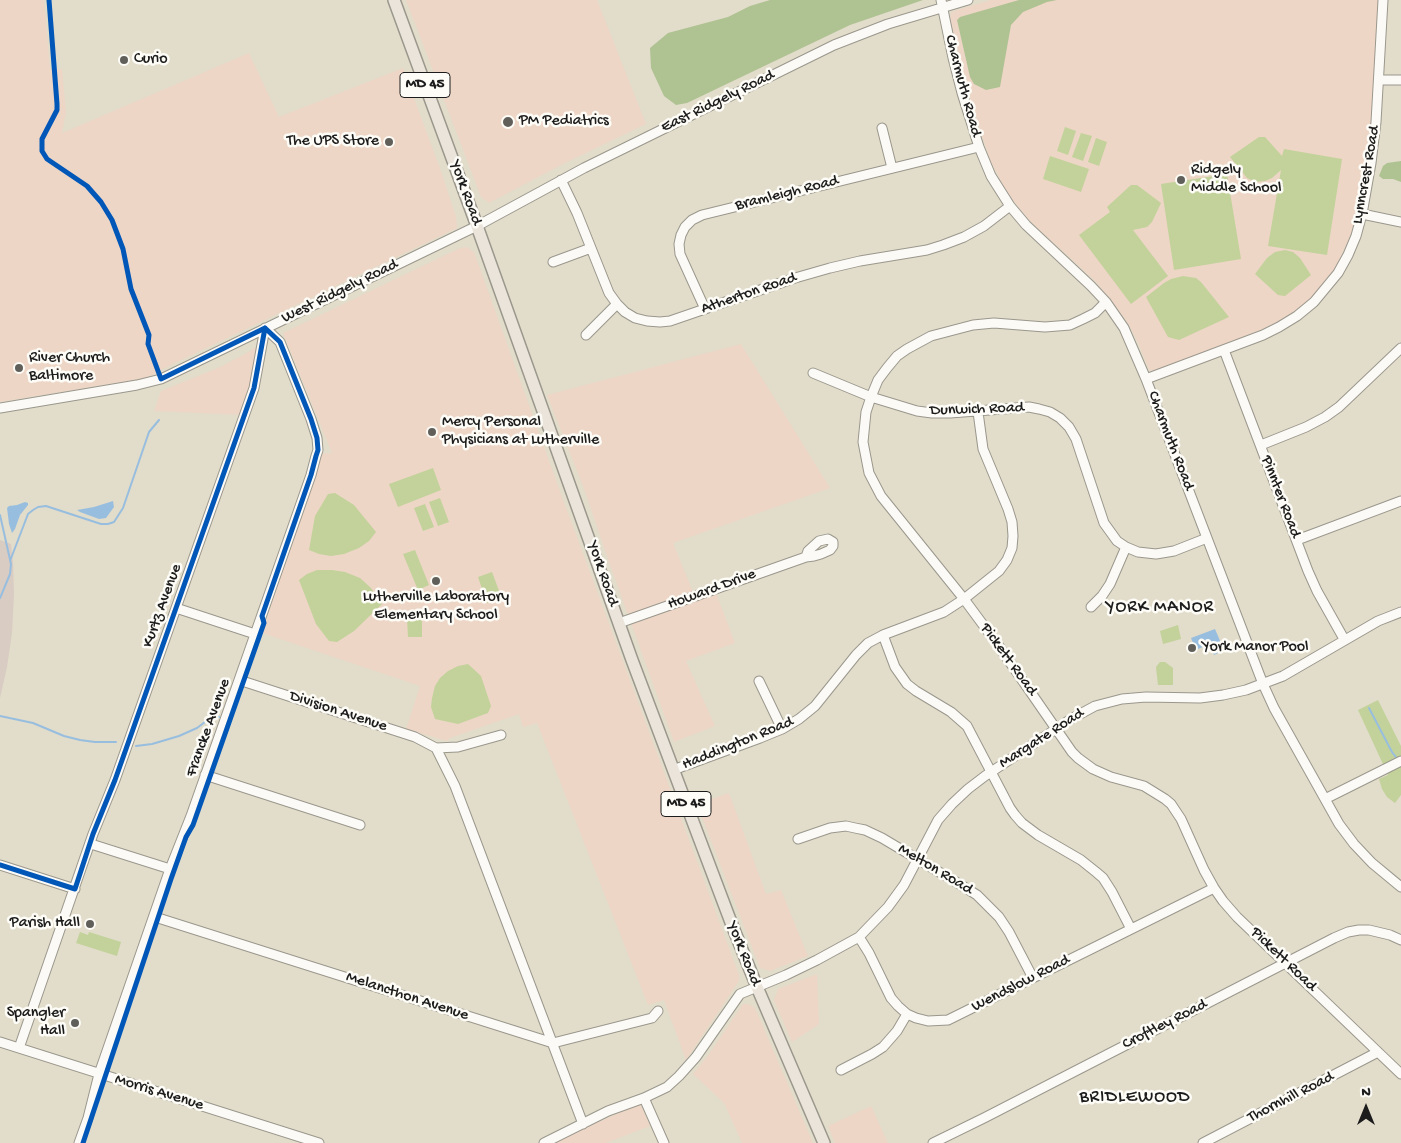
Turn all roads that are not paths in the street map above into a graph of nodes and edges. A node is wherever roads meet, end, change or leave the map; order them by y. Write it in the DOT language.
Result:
graph roads {
  1 [pos="394,0"];
  2 [pos="968,0"];
  3 [pos="1383,0"];
  4 [pos="941,4"];
  5 [pos="1379,80"];
  6 [pos="1401,80"];
  7 [pos="882,128"];
  8 [pos="978,147"];
  9 [pos="892,168"];
  10 [pos="561,180"];
  11 [pos="1010,206"];
  12 [pos="1362,214"];
  13 [pos="1401,222"];
  14 [pos="477,226"];
  15 [pos="591,248"];
  16 [pos="553,262"];
  17 [pos="1106,302"];
  18 [pos="616,304"];
  19 [pos="705,309"];
  20 [pos="266,328"];
  21 [pos="586,335"];
  22 [pos="1401,348"];
  23 [pos="1224,350"];
  24 [pos="813,373"];
  25 [pos="1146,379"];
  26 [pos="870,397"];
  27 [pos="0,408"];
  28 [pos="978,412"];
  29 [pos="1261,446"];
  30 [pos="1401,501"];
  31 [pos="1207,538"];
  32 [pos="1297,540"];
  33 [pos="1126,547"];
  34 [pos="806,556"];
  35 [pos="964,599"];
  36 [pos="1091,606"];
  37 [pos="176,608"];
  38 [pos="1401,612"];
  39 [pos="619,623"];
  40 [pos="255,634"];
  41 [pos="883,635"];
  42 [pos="1344,639"];
  43 [pos="239,680"];
  44 [pos="759,682"];
  45 [pos="1263,684"];
  46 [pos="782,729"];
  47 [pos="1056,729"];
  48 [pos="500,735"];
  49 [pos="436,748"];
  50 [pos="1398,763"];
  51 [pos="673,770"];
  52 [pos="992,772"];
  53 [pos="205,775"];
  54 [pos="1324,799"];
  55 [pos="360,825"];
  56 [pos="798,839"];
  57 [pos="91,844"];
  58 [pos="918,859"];
  59 [pos="0,865"];
  60 [pos="170,869"];
  61 [pos="1401,887"];
  62 [pos="1214,888"];
  63 [pos="74,890"];
  64 [pos="154,916"];
  65 [pos="1131,929"];
  66 [pos="858,937"];
  67 [pos="1401,940"];
  68 [pos="1285,963"];
  69 [pos="1033,978"];
  70 [pos="757,987"];
  71 [pos="658,1011"];
  72 [pos="907,1014"];
  73 [pos="0,1042"];
  74 [pos="553,1043"];
  75 [pos="19,1048"];
  76 [pos="1378,1052"];
  77 [pos="841,1070"];
  78 [pos="99,1074"];
  79 [pos="1401,1074"];
  80 [pos="644,1098"];
  81 [pos="583,1124"];
  82 [pos="79,1143"];
  83 [pos="319,1143"];
  84 [pos="544,1143"];
  85 [pos="664,1143"];
  86 [pos="824,1143"];
  87 [pos="933,1143"];
  88 [pos="1203,1143"];
  1 -- 14 [label="main road, York Road / MD 45"];
  2 -- 4 [label="street, East Ridgely Road"];
  3 -- 5 [label="street, Lynncrest Road"];
  4 -- 8 [label="street, Charmuth Road"];
  4 -- 10 [label="street, East Ridgely Road"];
  5 -- 6 [label="street"];
  5 -- 12 [label="street, Lynncrest Road"];
  7 -- 9 [label="street"];
  8 -- 9 [label="street, Bramleigh Road"];
  8 -- 11 [label="street, Charmuth Road"];
  9 -- 19 [label="street, Bramleigh Road"];
  10 -- 14 [label="street, East Ridgely Road"];
  10 -- 15 [label="street, Atherton Road"];
  11 -- 17 [label="street, Charmuth Road"];
  11 -- 19 [label="street, Atherton Road"];
  12 -- 13 [label="street"];
  12 -- 23 [label="street, Lynncrest Road"];
  14 -- 20 [label="street, West Ridgely Road"];
  14 -- 39 [label="main road, York Road / MD 45"];
  15 -- 16 [label="street"];
  15 -- 18 [label="street, Atherton Road"];
  17 -- 25 [label="street, Charmuth Road"];
  17 -- 26 [label="street, Pickett Road"];
  18 -- 19 [label="street, Atherton Road"];
  18 -- 21 [label="street"];
  20 -- 27 [label="street, West Ridgely Road"];
  20 -- 37 [label="street, Kurtz Avenue"];
  20 -- 40 [label="street, Francke Avenue"];
  22 -- 29 [label="street"];
  23 -- 25 [label="street, Lynncrest Road"];
  23 -- 29 [label="street, Pinnter Road"];
  24 -- 26 [label="street, Dunwich Road"];
  25 -- 31 [label="street, Charmuth Road"];
  26 -- 28 [label="street, Dunwich Road"];
  26 -- 35 [label="street, Pickett Road"];
  28 -- 33 [label="street, Dunwich Road"];
  28 -- 35 [label="street, Haddington Road"];
  29 -- 32 [label="street, Pinnter Road"];
  30 -- 32 [label="street"];
  31 -- 33 [label="street, Dunwich Road"];
  31 -- 45 [label="street, Charmuth Road"];
  32 -- 42 [label="street, Pinnter Road"];
  33 -- 36 [label="street"];
  34 -- 39 [label="street, Howard Drive"];
  35 -- 41 [label="street, Haddington Road"];
  35 -- 47 [label="street, Pickett Road"];
  37 -- 40 [label="street"];
  37 -- 57 [label="street, Kurtz Avenue"];
  38 -- 42 [label="street, Margate Road"];
  39 -- 51 [label="main road, York Road / MD 45"];
  40 -- 43 [label="street, Francke Avenue"];
  41 -- 46 [label="street, Haddington Road"];
  41 -- 52 [label="street"];
  42 -- 45 [label="street, Margate Road"];
  43 -- 49 [label="street, Division Avenue"];
  43 -- 53 [label="street, Francke Avenue"];
  44 -- 46 [label="street"];
  45 -- 47 [label="street, Margate Road"];
  45 -- 54 [label="street, Charmuth Road"];
  46 -- 51 [label="street, Haddington Road"];
  47 -- 52 [label="street, Margate Road"];
  47 -- 62 [label="street, Pickett Road"];
  48 -- 49 [label="street"];
  49 -- 74 [label="street"];
  50 -- 54 [label="street"];
  51 -- 70 [label="main road, York Road / MD 45"];
  52 -- 58 [label="street, Margate Road"];
  52 -- 65 [label="street"];
  53 -- 55 [label="street"];
  53 -- 60 [label="street, Francke Avenue"];
  54 -- 61 [label="street, Charmuth Road"];
  56 -- 58 [label="street, Melton Road"];
  57 -- 60 [label="street"];
  57 -- 63 [label="street, Kurtz Avenue"];
  58 -- 66 [label="street, Margate Road"];
  58 -- 69 [label="street, Melton Road"];
  59 -- 63 [label="street"];
  60 -- 64 [label="street, Francke Avenue"];
  62 -- 65 [label="street, Wendslow Road"];
  62 -- 68 [label="street, Pickett Road"];
  63 -- 75 [label="street, Kurtz Avenue"];
  64 -- 74 [label="street, Melancthon Avenue"];
  64 -- 78 [label="street, Francke Avenue"];
  65 -- 69 [label="street, Wendslow Road"];
  66 -- 70 [label="street, Margate Road"];
  66 -- 72 [label="street"];
  67 -- 68 [label="street, Croftley Road"];
  68 -- 76 [label="street, Pickett Road"];
  68 -- 87 [label="street, Croftley Road"];
  69 -- 72 [label="street, Wendslow Road"];
  70 -- 80 [label="street, Margate Road"];
  70 -- 86 [label="main road, York Road / MD 45"];
  71 -- 74 [label="street"];
  72 -- 77 [label="street"];
  73 -- 75 [label="street, Morris Avenue"];
  74 -- 81 [label="street"];
  75 -- 78 [label="street, Morris Avenue"];
  76 -- 79 [label="street, Pickett Road"];
  76 -- 88 [label="street, Thornhill Road"];
  78 -- 82 [label="street, Francke Avenue"];
  78 -- 83 [label="street, Morris Avenue"];
  80 -- 81 [label="street, Margate Road"];
  80 -- 85 [label="street"];
  81 -- 84 [label="street, Margate Road"];
}
